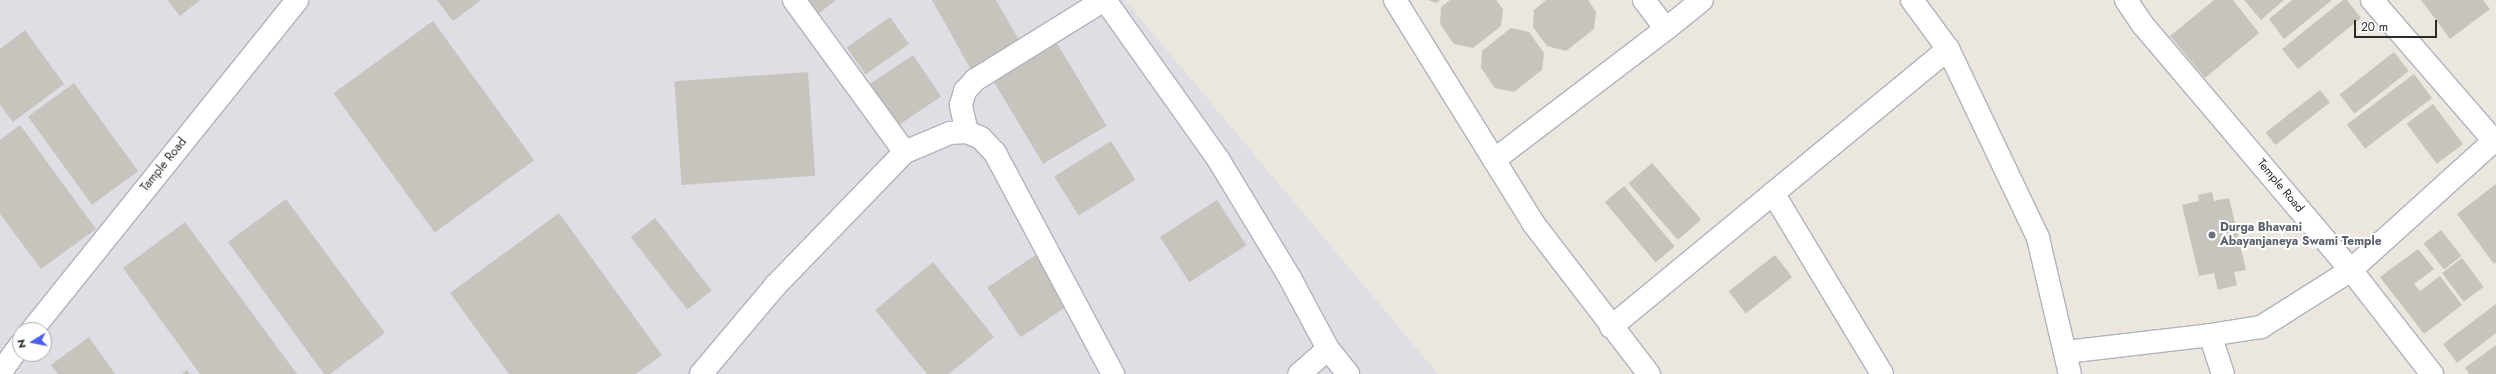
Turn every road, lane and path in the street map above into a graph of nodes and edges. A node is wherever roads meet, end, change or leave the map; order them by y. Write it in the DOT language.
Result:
graph roads {
  1 [pos="297,0"];
  2 [pos="794,0"];
  3 [pos="1105,0"];
  4 [pos="1395,0"];
  5 [pos="1644,0"];
  6 [pos="1702,0"];
  7 [pos="1912,0"];
  8 [pos="2126,0"];
  9 [pos="2372,0"];
  10 [pos="1666,29"];
  11 [pos="1948,49"];
  12 [pos="967,132"];
  13 [pos="2495,141"];
  14 [pos="905,152"];
  15 [pos="1494,160"];
  16 [pos="1773,193"];
  17 [pos="2351,270"];
  18 [pos="38,322"];
  19 [pos="1612,327"];
  20 [pos="2210,335"];
  21 [pos="1328,349"];
  22 [pos="2066,352"];
  23 [pos="12,356"];
  24 [pos="0,373"];
  25 [pos="701,374"];
  26 [pos="1113,374"];
  27 [pos="1298,374"];
  28 [pos="1348,374"];
  29 [pos="1649,374"];
  30 [pos="1882,374"];
  31 [pos="2070,374"];
  32 [pos="2223,374"];
  33 [pos="2432,374"];
  1 -- 18 [label="street, Tample Road"];
  2 -- 14 [label="street"];
  3 -- 12 [label="street"];
  3 -- 21 [label="street"];
  4 -- 15 [label="street"];
  5 -- 10 [label="street"];
  6 -- 10 [label="street"];
  7 -- 11 [label="street"];
  8 -- 17 [label="street, Temple Road"];
  9 -- 13 [label="street"];
  10 -- 15 [label="street"];
  11 -- 16 [label="street"];
  11 -- 22 [label="street"];
  12 -- 14 [label="street"];
  12 -- 26 [label="street"];
  13 -- 17 [label="street"];
  14 -- 25 [label="street"];
  15 -- 19 [label="street"];
  16 -- 19 [label="street"];
  16 -- 30 [label="street"];
  17 -- 20 [label="street"];
  17 -- 33 [label="street, Temple Road"];
  19 -- 29 [label="street"];
  20 -- 22 [label="street"];
  20 -- 32 [label="street"];
  21 -- 27 [label="street"];
  21 -- 28 [label="street"];
  22 -- 31 [label="street"];
  23 -- 24 [label="street"];
}
